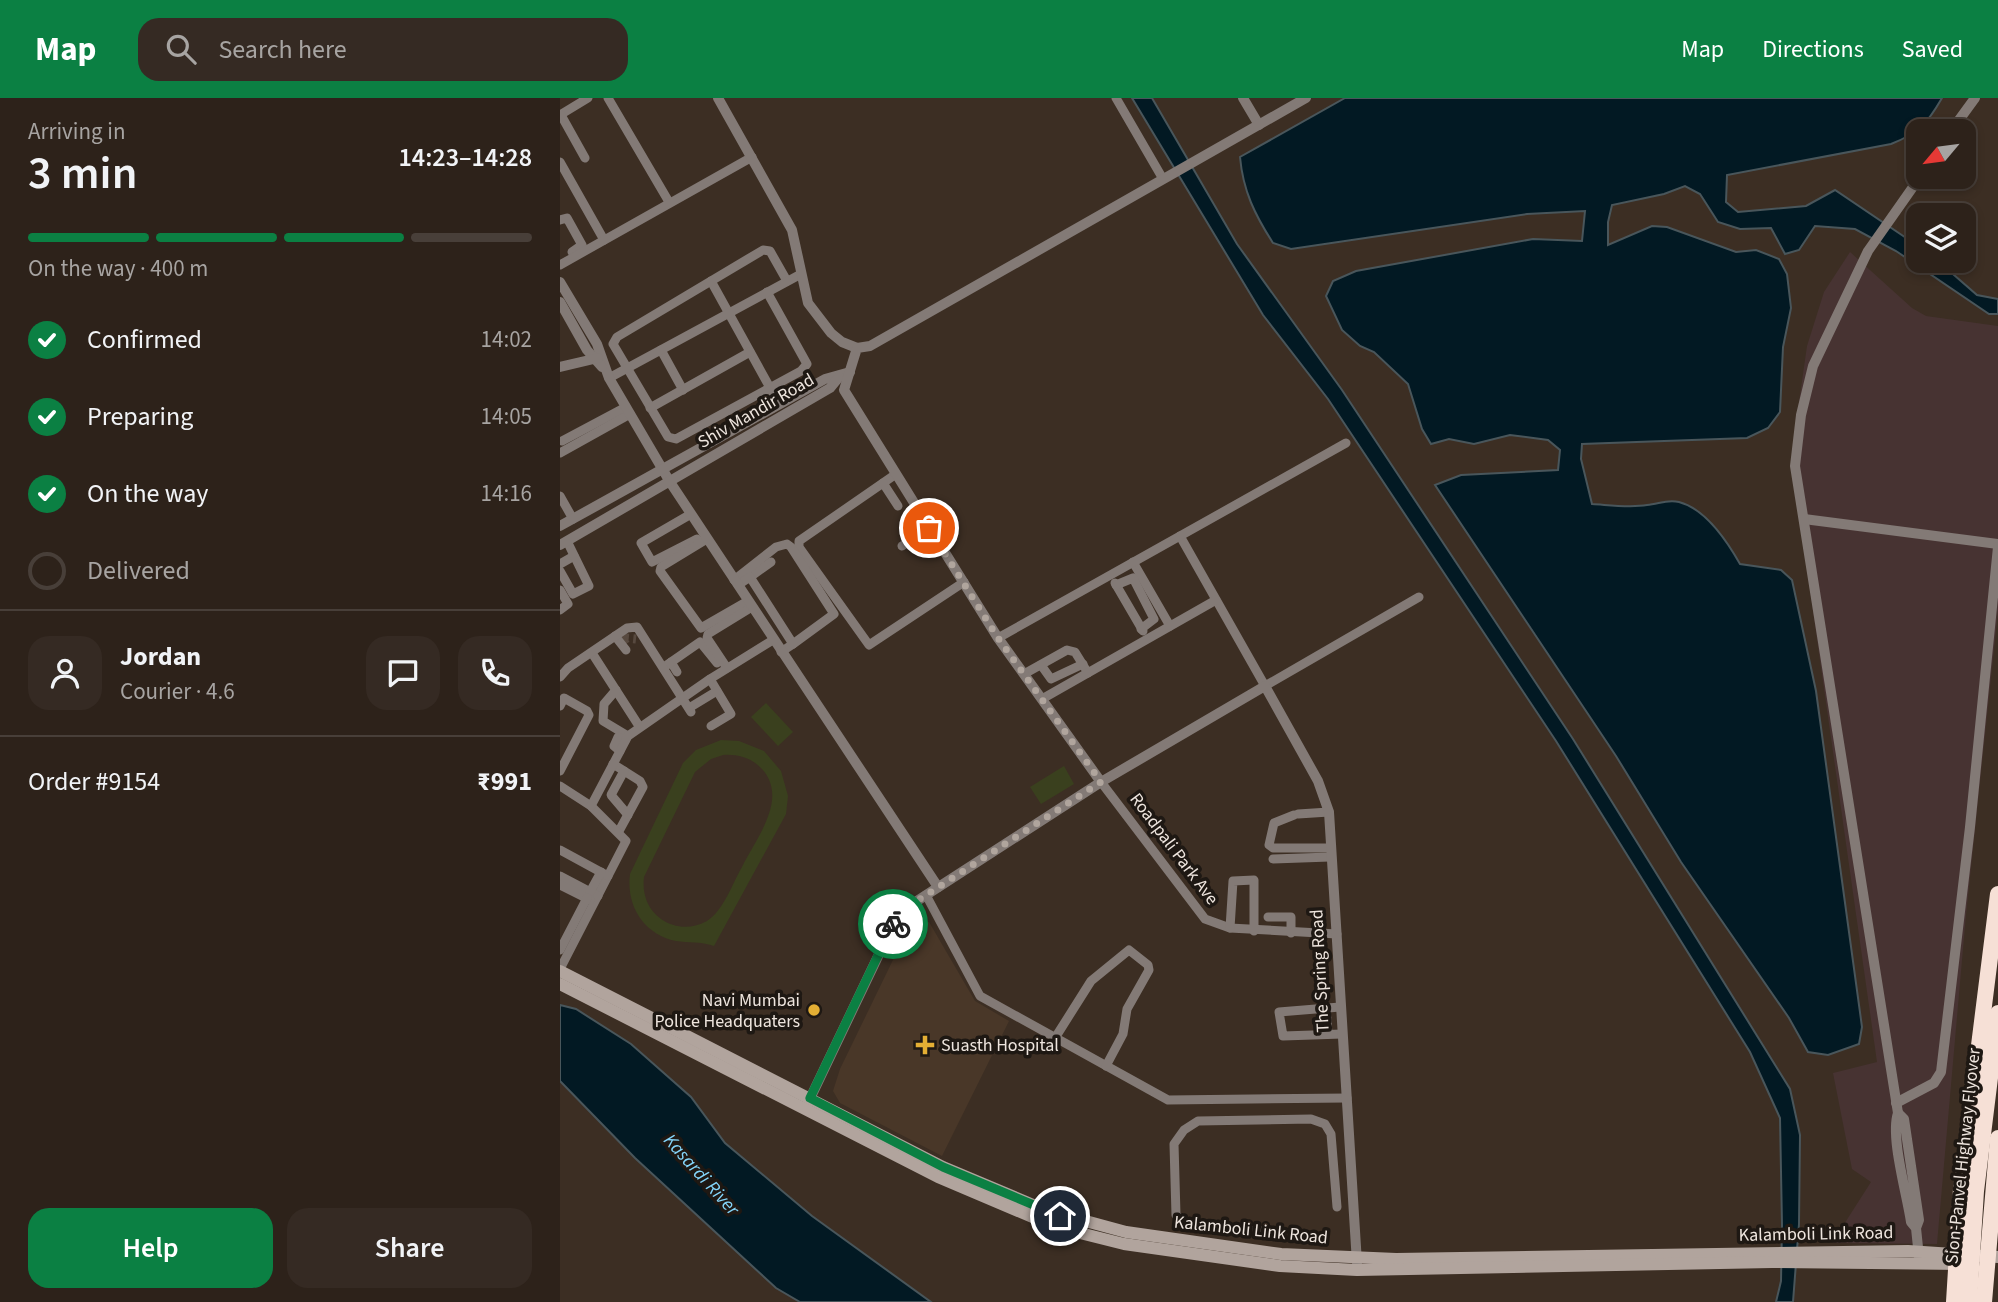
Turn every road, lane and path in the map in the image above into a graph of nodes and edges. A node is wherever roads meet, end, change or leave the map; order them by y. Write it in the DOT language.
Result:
graph roads {
  1 [pos="588,98"];
  2 [pos="608,98"];
  3 [pos="718,98"];
  4 [pos="1116,98"];
  5 [pos="1243,98"];
  6 [pos="1306,98"];
  7 [pos="1975,98"];
  8 [pos="561,115"];
  9 [pos="1960,119"];
  10 [pos="1259,125"];
  11 [pos="752,157"];
  12 [pos="586,158"];
  13 [pos="560,162"];
  14 [pos="1165,178"];
  15 [pos="1911,189"];
  16 [pos="669,202"];
  17 [pos="560,220"];
  18 [pos="604,240"];
  19 [pos="560,259"];
  20 [pos="560,265"];
  21 [pos="801,274"];
  22 [pos="711,281"];
  23 [pos="787,281"];
  24 [pos="560,282"];
  25 [pos="767,292"];
  26 [pos="560,302"];
  27 [pos="729,313"];
  28 [pos="857,348"];
  29 [pos="661,350"];
  30 [pos="750,352"];
  31 [pos="602,366"];
  32 [pos="560,367"];
  33 [pos="627,368"];
  34 [pos="850,372"];
  35 [pos="839,377"];
  36 [pos="770,388"];
  37 [pos="683,390"];
  38 [pos="779,404"];
  39 [pos="650,408"];
  40 [pos="628,410"];
  41 [pos="562,441"];
  42 [pos="1346,443"];
  43 [pos="560,453"];
  44 [pos="662,468"];
  45 [pos="896,474"];
  46 [pos="670,482"];
  47 [pos="883,484"];
  48 [pos="560,496"];
  49 [pos="898,506"];
  50 [pos="691,514"];
  51 [pos="573,519"];
  52 [pos="1804,519"];
  53 [pos="560,526"];
  54 [pos="929,528"];
  55 [pos="1180,536"];
  56 [pos="706,537"];
  57 [pos="563,543"];
  58 [pos="1998,545"];
  59 [pos="902,546"];
  60 [pos="574,556"];
  61 [pos="771,562"];
  62 [pos="1133,562"];
  63 [pos="560,564"];
  64 [pos="560,571"];
  65 [pos="748,574"];
  66 [pos="1110,575"];
  67 [pos="736,582"];
  68 [pos="964,582"];
  69 [pos="1116,585"];
  70 [pos="560,590"];
  71 [pos="1419,597"];
  72 [pos="1216,600"];
  73 [pos="750,604"];
  74 [pos="560,610"];
  75 [pos="1170,626"];
  76 [pos="1141,629"];
  77 [pos="998,638"];
  78 [pos="1147,639"];
  79 [pos="773,640"];
  80 [pos="793,644"];
  81 [pos="781,652"];
  82 [pos="592,653"];
  83 [pos="667,664"];
  84 [pos="1041,665"];
  85 [pos="1085,668"];
  86 [pos="725,669"];
  87 [pos="677,672"];
  88 [pos="1024,674"];
  89 [pos="560,677"];
  90 [pos="710,679"];
  91 [pos="1265,686"];
  92 [pos="717,691"];
  93 [pos="613,696"];
  94 [pos="682,697"];
  95 [pos="1042,699"];
  96 [pos="561,700"];
  97 [pos="639,726"];
  98 [pos="711,726"];
  99 [pos="627,739"];
  100 [pos="613,764"];
  101 [pos="560,770"];
  102 [pos="624,771"];
  103 [pos="1101,782"];
  104 [pos="560,786"];
  105 [pos="591,806"];
  106 [pos="1329,812"];
  107 [pos="628,815"];
  108 [pos="619,831"];
  109 [pos="560,850"];
  110 [pos="1330,853"];
  111 [pos="1273,859"];
  112 [pos="604,874"];
  113 [pos="560,876"];
  114 [pos="560,884"];
  115 [pos="938,887"];
  116 [pos="1998,894"];
  117 [pos="926,895"];
  118 [pos="592,897"];
  119 [pos="1230,928"];
  120 [pos="1254,931"];
  121 [pos="1268,932"];
  122 [pos="1291,933"];
  123 [pos="1337,934"];
  124 [pos="573,935"];
  125 [pos="560,950"];
  126 [pos="560,970"];
  127 [pos="560,984"];
  128 [pos="1326,1007"];
  129 [pos="1340,1007"];
  130 [pos="1998,1013"];
  131 [pos="1328,1034"];
  132 [pos="1342,1034"];
  133 [pos="1055,1038"];
  134 [pos="1106,1066"];
  135 [pos="1348,1098"];
  136 [pos="807,1103"];
  137 [pos="1897,1108"];
  138 [pos="1331,1134"];
  139 [pos="1350,1134"];
  140 [pos="1998,1138"];
  141 [pos="1352,1173"];
  142 [pos="1336,1174"];
  143 [pos="1337,1207"];
  144 [pos="1282,1232"];
  145 [pos="1919,1257"];
  146 [pos="1998,1257"];
  147 [pos="1956,1258"];
  148 [pos="1357,1264"];
  149 [pos="1998,1269"];
  150 [pos="1954,1302"];
  151 [pos="1969,1302"];
  152 [pos="1984,1302"];
  1 -- 8 [label="street"];
  2 -- 16 [label="street"];
  3 -- 11 [label="street"];
  4 -- 14 [label="street"];
  5 -- 10 [label="street"];
  6 -- 10 [label="street"];
  7 -- 9 [label="street"];
  8 -- 12 [label="street"];
  10 -- 14 [label="street"];
  11 -- 16 [label="street"];
  11 -- 21 [label="street"];
  13 -- 18 [label="street"];
  14 -- 28 [label="street"];
  15 -- 52 [label="street"];
  16 -- 18 [label="street"];
  17 -- 19 [label="street"];
  18 -- 20 [label="street"];
  21 -- 23 [label="street"];
  21 -- 28 [label="street"];
  22 -- 23 [label="street"];
  22 -- 27 [label="street"];
  22 -- 33 [label="street"];
  23 -- 25 [label="street"];
  24 -- 31 [label="street"];
  25 -- 27 [label="street"];
  25 -- 36 [label="street"];
  26 -- 31 [label="street"];
  27 -- 29 [label="street"];
  27 -- 30 [label="street"];
  28 -- 34 [label="street"];
  29 -- 33 [label="street"];
  29 -- 37 [label="street"];
  30 -- 36 [label="street"];
  30 -- 37 [label="street"];
  31 -- 32 [label="street"];
  31 -- 33 [label="street"];
  31 -- 40 [label="street"];
  33 -- 39 [label="street"];
  34 -- 35 [label="street"];
  34 -- 45 [label="street, Roadpali Park Ave"];
  35 -- 38 [label="street, Shiv Mandir Road"];
  35 -- 46 [label="street, Shiv Mandir Road"];
  36 -- 38 [label="street"];
  36 -- 39 [label="street"];
  37 -- 39 [label="street"];
  38 -- 44 [label="street, Shiv Mandir Road"];
  40 -- 41 [label="street"];
  40 -- 43 [label="street"];
  40 -- 44 [label="street"];
  42 -- 55 [label="street"];
  44 -- 46 [label="street"];
  44 -- 51 [label="street, Shiv Mandir Road"];
  45 -- 47 [label="street"];
  45 -- 54 [label="street, Roadpali Park Ave"];
  46 -- 50 [label="street"];
  46 -- 57 [label="street, Shiv Mandir Road"];
  47 -- 49 [label="street"];
  47 -- 68 [label="street"];
  48 -- 51 [label="street"];
  50 -- 56 [label="street"];
  50 -- 56 [label="street"];
  51 -- 53 [label="street, Shiv Mandir Road"];
  52 -- 58 [label="street"];
  52 -- 137 [label="street"];
  54 -- 59 [label="street"];
  54 -- 68 [label="street, Roadpali Park Ave"];
  55 -- 62 [label="street"];
  55 -- 72 [label="street"];
  56 -- 67 [label="street"];
  56 -- 73 [label="street"];
  57 -- 60 [label="street"];
  58 -- 137 [label="street"];
  60 -- 63 [label="street"];
  60 -- 64 [label="street"];
  61 -- 65 [label="street"];
  62 -- 66 [label="street"];
  62 -- 75 [label="street"];
  65 -- 67 [label="street"];
  65 -- 80 [label="street"];
  65 -- 80 [label="street"];
  66 -- 69 [label="street"];
  66 -- 77 [label="street"];
  67 -- 73 [label="street"];
  68 -- 77 [label="street, Roadpali Park Ave"];
  69 -- 76 [label="street"];
  69 -- 76 [label="street"];
  70 -- 74 [label="street"];
  71 -- 91 [label="street"];
  72 -- 75 [label="street"];
  72 -- 91 [label="street"];
  73 -- 79 [label="street"];
  73 -- 86 [label="street"];
  75 -- 78 [label="street"];
  76 -- 78 [label="street"];
  77 -- 88 [label="street, Roadpali Park Ave"];
  78 -- 85 [label="street"];
  79 -- 81 [label="street"];
  79 -- 86 [label="street"];
  80 -- 81 [label="street"];
  81 -- 115 [label="street"];
  82 -- 83 [label="street"];
  82 -- 89 [label="street"];
  82 -- 93 [label="street"];
  83 -- 86 [label="street"];
  83 -- 87 [label="street"];
  83 -- 94 [label="street"];
  84 -- 85 [label="street"];
  84 -- 85 [label="street"];
  84 -- 88 [label="street"];
  85 -- 95 [label="street"];
  86 -- 90 [label="street"];
  88 -- 95 [label="street, Roadpali Park Ave"];
  90 -- 92 [label="street"];
  90 -- 94 [label="street"];
  91 -- 103 [label="street"];
  91 -- 106 [label="street, The Spring Road"];
  92 -- 94 [label="street"];
  92 -- 98 [label="street"];
  93 -- 97 [label="street"];
  93 -- 99 [label="street"];
  94 -- 97 [label="street"];
  95 -- 103 [label="street, Roadpali Park Ave"];
  96 -- 101 [label="street"];
  97 -- 99 [label="street"];
  99 -- 100 [label="street"];
  100 -- 102 [label="street"];
  100 -- 105 [label="street"];
  102 -- 107 [label="street"];
  102 -- 107 [label="street"];
  103 -- 115 [label="street"];
  103 -- 119 [label="street, Roadpali Park Ave"];
  104 -- 105 [label="street"];
  105 -- 108 [label="street"];
  106 -- 110 [label="street, The Spring Road"];
  106 -- 110 [label="street"];
  107 -- 108 [label="street"];
  108 -- 112 [label="street"];
  109 -- 112 [label="street"];
  110 -- 111 [label="street"];
  110 -- 123 [label="street, The Spring Road"];
  112 -- 118 [label="street"];
  113 -- 118 [label="street"];
  114 -- 118 [label="street"];
  115 -- 117 [label="street"];
  116 -- 147 [label="highway"];
  117 -- 133 [label="street"];
  117 -- 136 [label="street"];
  118 -- 124 [label="street"];
  119 -- 120 [label="street, Roadpali Park Ave"];
  119 -- 120 [label="street"];
  120 -- 121 [label="street, Roadpali Park Ave"];
  121 -- 122 [label="street, Roadpali Park Ave"];
  121 -- 122 [label="street"];
  122 -- 123 [label="street, Roadpali Park Ave"];
  123 -- 129 [label="street, The Spring Road"];
  124 -- 125 [label="street"];
  124 -- 126 [label="street"];
  126 -- 136 [label="main road, Kalamboli Link Road"];
  127 -- 136 [label="main road, Kalamboli Link Road"];
  128 -- 129 [label="street"];
  128 -- 131 [label="street"];
  128 -- 131 [label="street"];
  129 -- 132 [label="street, The Spring Road"];
  130 -- 151 [label="highway, Sion-Panvel Highway Flyover, bridge"];
  131 -- 132 [label="street"];
  132 -- 135 [label="street, The Spring Road"];
  133 -- 134 [label="street"];
  133 -- 134 [label="street"];
  134 -- 135 [label="street"];
  135 -- 139 [label="street, The Spring Road"];
  136 -- 148 [label="main road, Kalamboli Link Road"];
  137 -- 145 [label="street"];
  138 -- 139 [label="street"];
  138 -- 142 [label="street"];
  138 -- 144 [label="street"];
  139 -- 141 [label="street, The Spring Road"];
  140 -- 152 [label="highway, Sion-Panvel Highway Flyover, bridge"];
  141 -- 142 [label="street"];
  141 -- 148 [label="street, The Spring Road"];
  142 -- 143 [label="street"];
  145 -- 147 [label="main road, Kalamboli Link Road"];
  145 -- 148 [label="main road, Kalamboli Link Road"];
  146 -- 147 [label="main road, Kalamboli Link Road"];
  147 -- 149 [label="main road, Kalamboli Link Road"];
  147 -- 150 [label="highway"];
}
